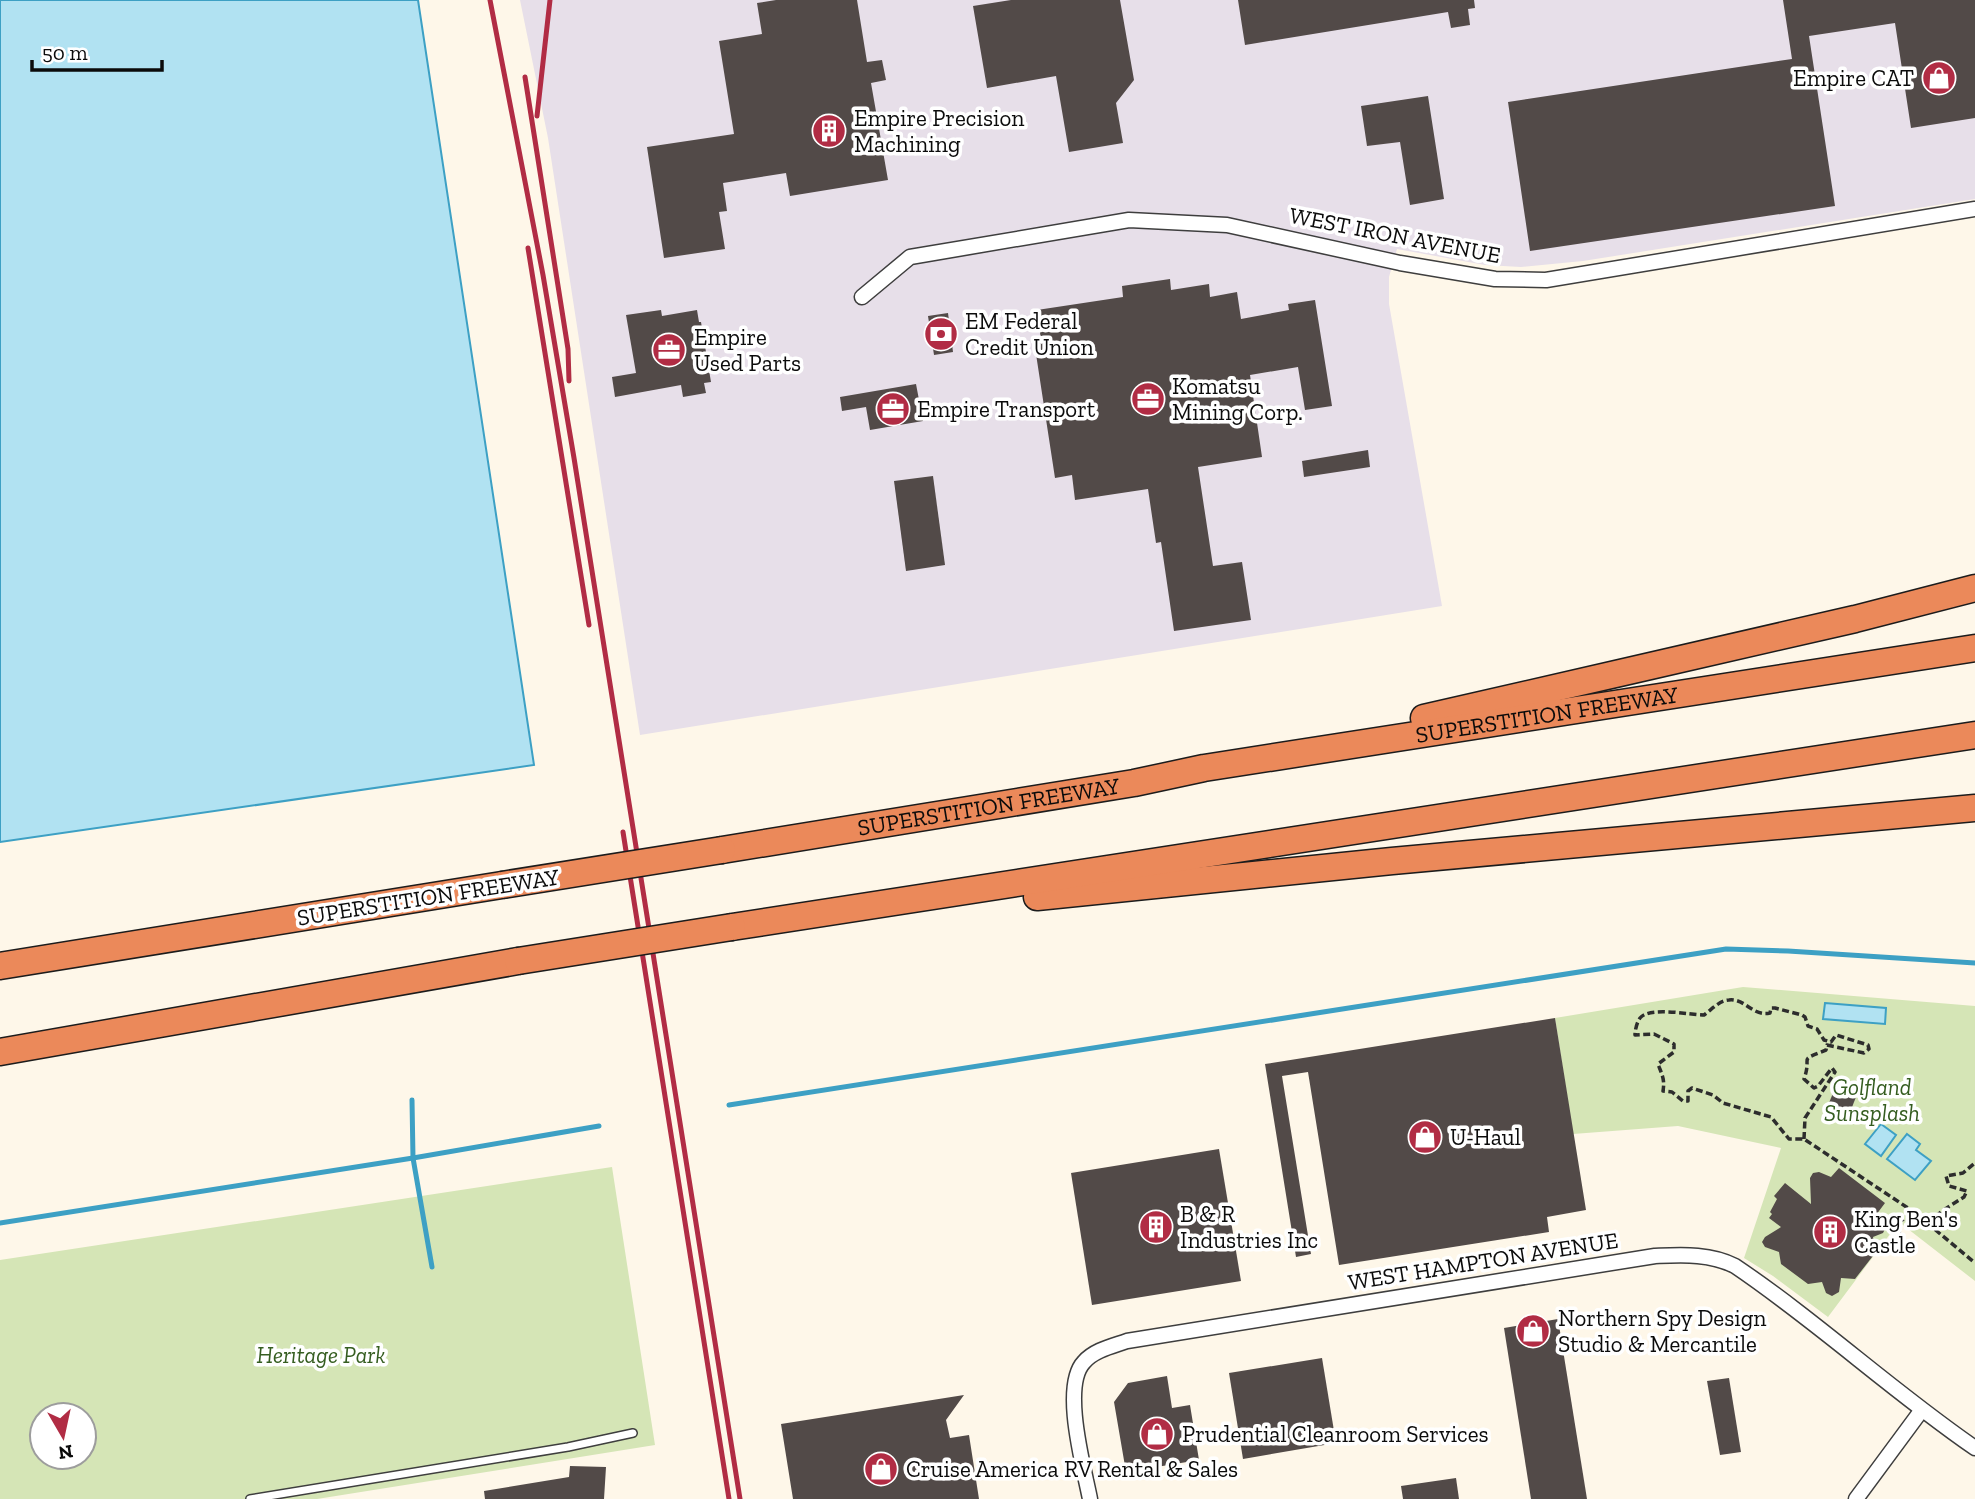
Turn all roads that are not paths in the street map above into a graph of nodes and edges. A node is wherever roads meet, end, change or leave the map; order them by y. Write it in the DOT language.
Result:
graph roads {
  1 [pos="1975,209"];
  2 [pos="862,297"];
  3 [pos="1975,588"];
  4 [pos="1975,648"];
  5 [pos="1975,735"];
  6 [pos="1204,768"];
  7 [pos="1975,808"];
  8 [pos="281,921"];
  9 [pos="732,927"];
  10 [pos="0,951"];
  11 [pos="0,966"];
  12 [pos="0,1052"];
  13 [pos="1921,1411"];
  14 [pos="633,1433"];
  15 [pos="1975,1448"];
  16 [pos="250,1499"];
  17 [pos="1090,1499"];
  18 [pos="1856,1499"];
  1 -- 2 [label="street, WEST IRON AVENUE"];
  3 -- 6 [label="highway"];
  4 -- 6 [label="highway, SUPERSTITION FREEWAY"];
  5 -- 9 [label="highway"];
  6 -- 8 [label="highway, SUPERSTITION FREEWAY, bridge"];
  7 -- 9 [label="highway"];
  8 -- 10 [label="highway"];
  8 -- 11 [label="highway, SUPERSTITION FREEWAY"];
  9 -- 12 [label="highway, bridge"];
  13 -- 15 [label="street, WEST HAMPTON AVENUE"];
  13 -- 17 [label="street, WEST HAMPTON AVENUE"];
  13 -- 18 [label="street"];
  14 -- 16 [label="lane"];
}
